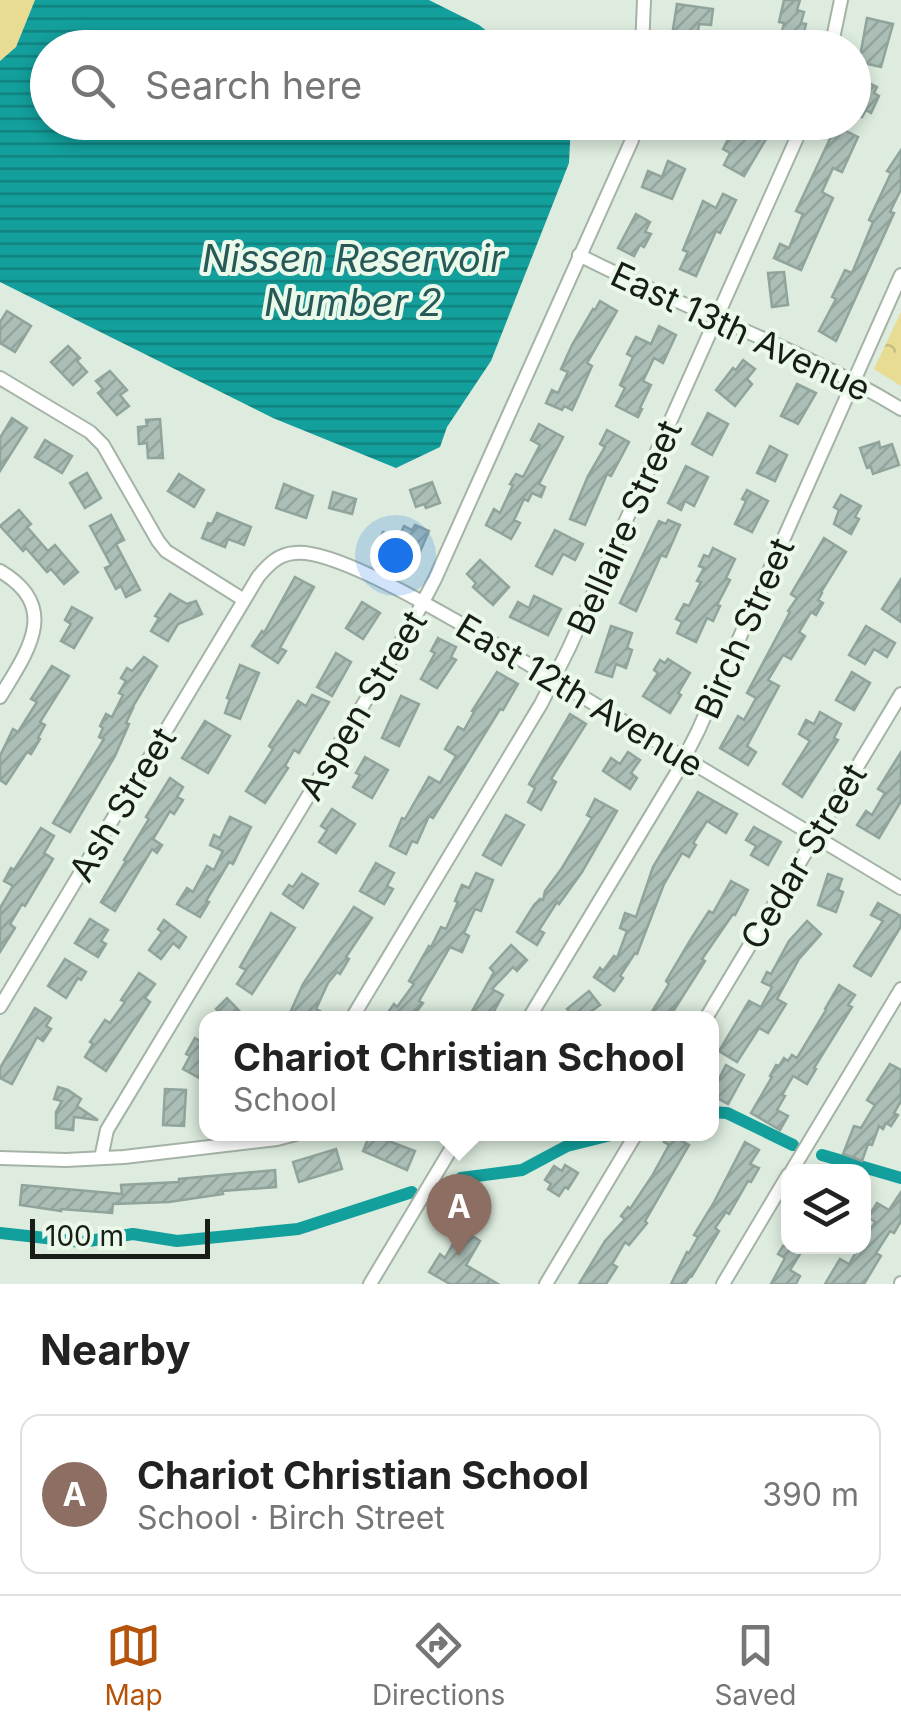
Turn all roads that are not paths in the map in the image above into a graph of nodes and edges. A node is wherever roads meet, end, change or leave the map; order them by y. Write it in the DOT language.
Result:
graph roads {
  1 [pos="644,0"];
  2 [pos="841,0"];
  3 [pos="643,30"];
  4 [pos="835,30"];
  5 [pos="632,140"];
  6 [pos="796,140"];
  7 [pos="579,255"];
  8 [pos="901,275"];
  9 [pos="716,320"];
  10 [pos="1,382"];
  11 [pos="854,382"];
  12 [pos="901,409"];
  13 [pos="0,570"];
  14 [pos="244,600"];
  15 [pos="423,602"];
  16 [pos="554,678"];
  17 [pos="901,694"];
  18 [pos="0,697"];
  19 [pos="684,757"];
  20 [pos="816,836"];
  21 [pos="901,888"];
  22 [pos="901,989"];
  23 [pos="0,1007"];
  24 [pos="356,1011"];
  25 [pos="533,1011"];
  26 [pos="710,1011"];
  27 [pos="268,1141"];
  28 [pos="456,1141"];
  29 [pos="632,1141"];
  30 [pos="0,1158"];
  31 [pos="100,1158"];
  32 [pos="795,1164"];
  33 [pos="781,1188"];
  34 [pos="370,1284"];
  35 [pos="546,1284"];
  36 [pos="723,1284"];
  1 -- 3 [label="street"];
  2 -- 4 [label="street"];
  5 -- 7 [label="street, Aspen Street"];
  6 -- 9 [label="street, Bellaire Street"];
  7 -- 9 [label="street, East 13th Avenue"];
  7 -- 15 [label="street, Aspen Street"];
  8 -- 11 [label="street, Birch Street"];
  9 -- 11 [label="street, East 13th Avenue"];
  9 -- 16 [label="street, Bellaire Street"];
  10 -- 14 [label="street"];
  11 -- 12 [label="street, East 13th Avenue"];
  11 -- 19 [label="street, Birch Street"];
  13 -- 18 [label="street"];
  14 -- 15 [label="street, East 12th Avenue"];
  14 -- 23 [label="street, Ash Street"];
  15 -- 16 [label="street, East 12th Avenue"];
  15 -- 31 [label="street, Aspen Street"];
  16 -- 19 [label="street, East 12th Avenue"];
  16 -- 24 [label="street, Bellaire Street"];
  17 -- 20 [label="street, Cedar Street"];
  19 -- 20 [label="street, East 12th Avenue"];
  19 -- 25 [label="street, Birch Street"];
  20 -- 21 [label="street, East 12th Avenue"];
  20 -- 26 [label="street, Cedar Street"];
  22 -- 32 [label="street"];
  27 -- 31 [label="street"];
  28 -- 34 [label="street"];
  29 -- 35 [label="street"];
  30 -- 31 [label="street"];
  33 -- 36 [label="street"];
}
